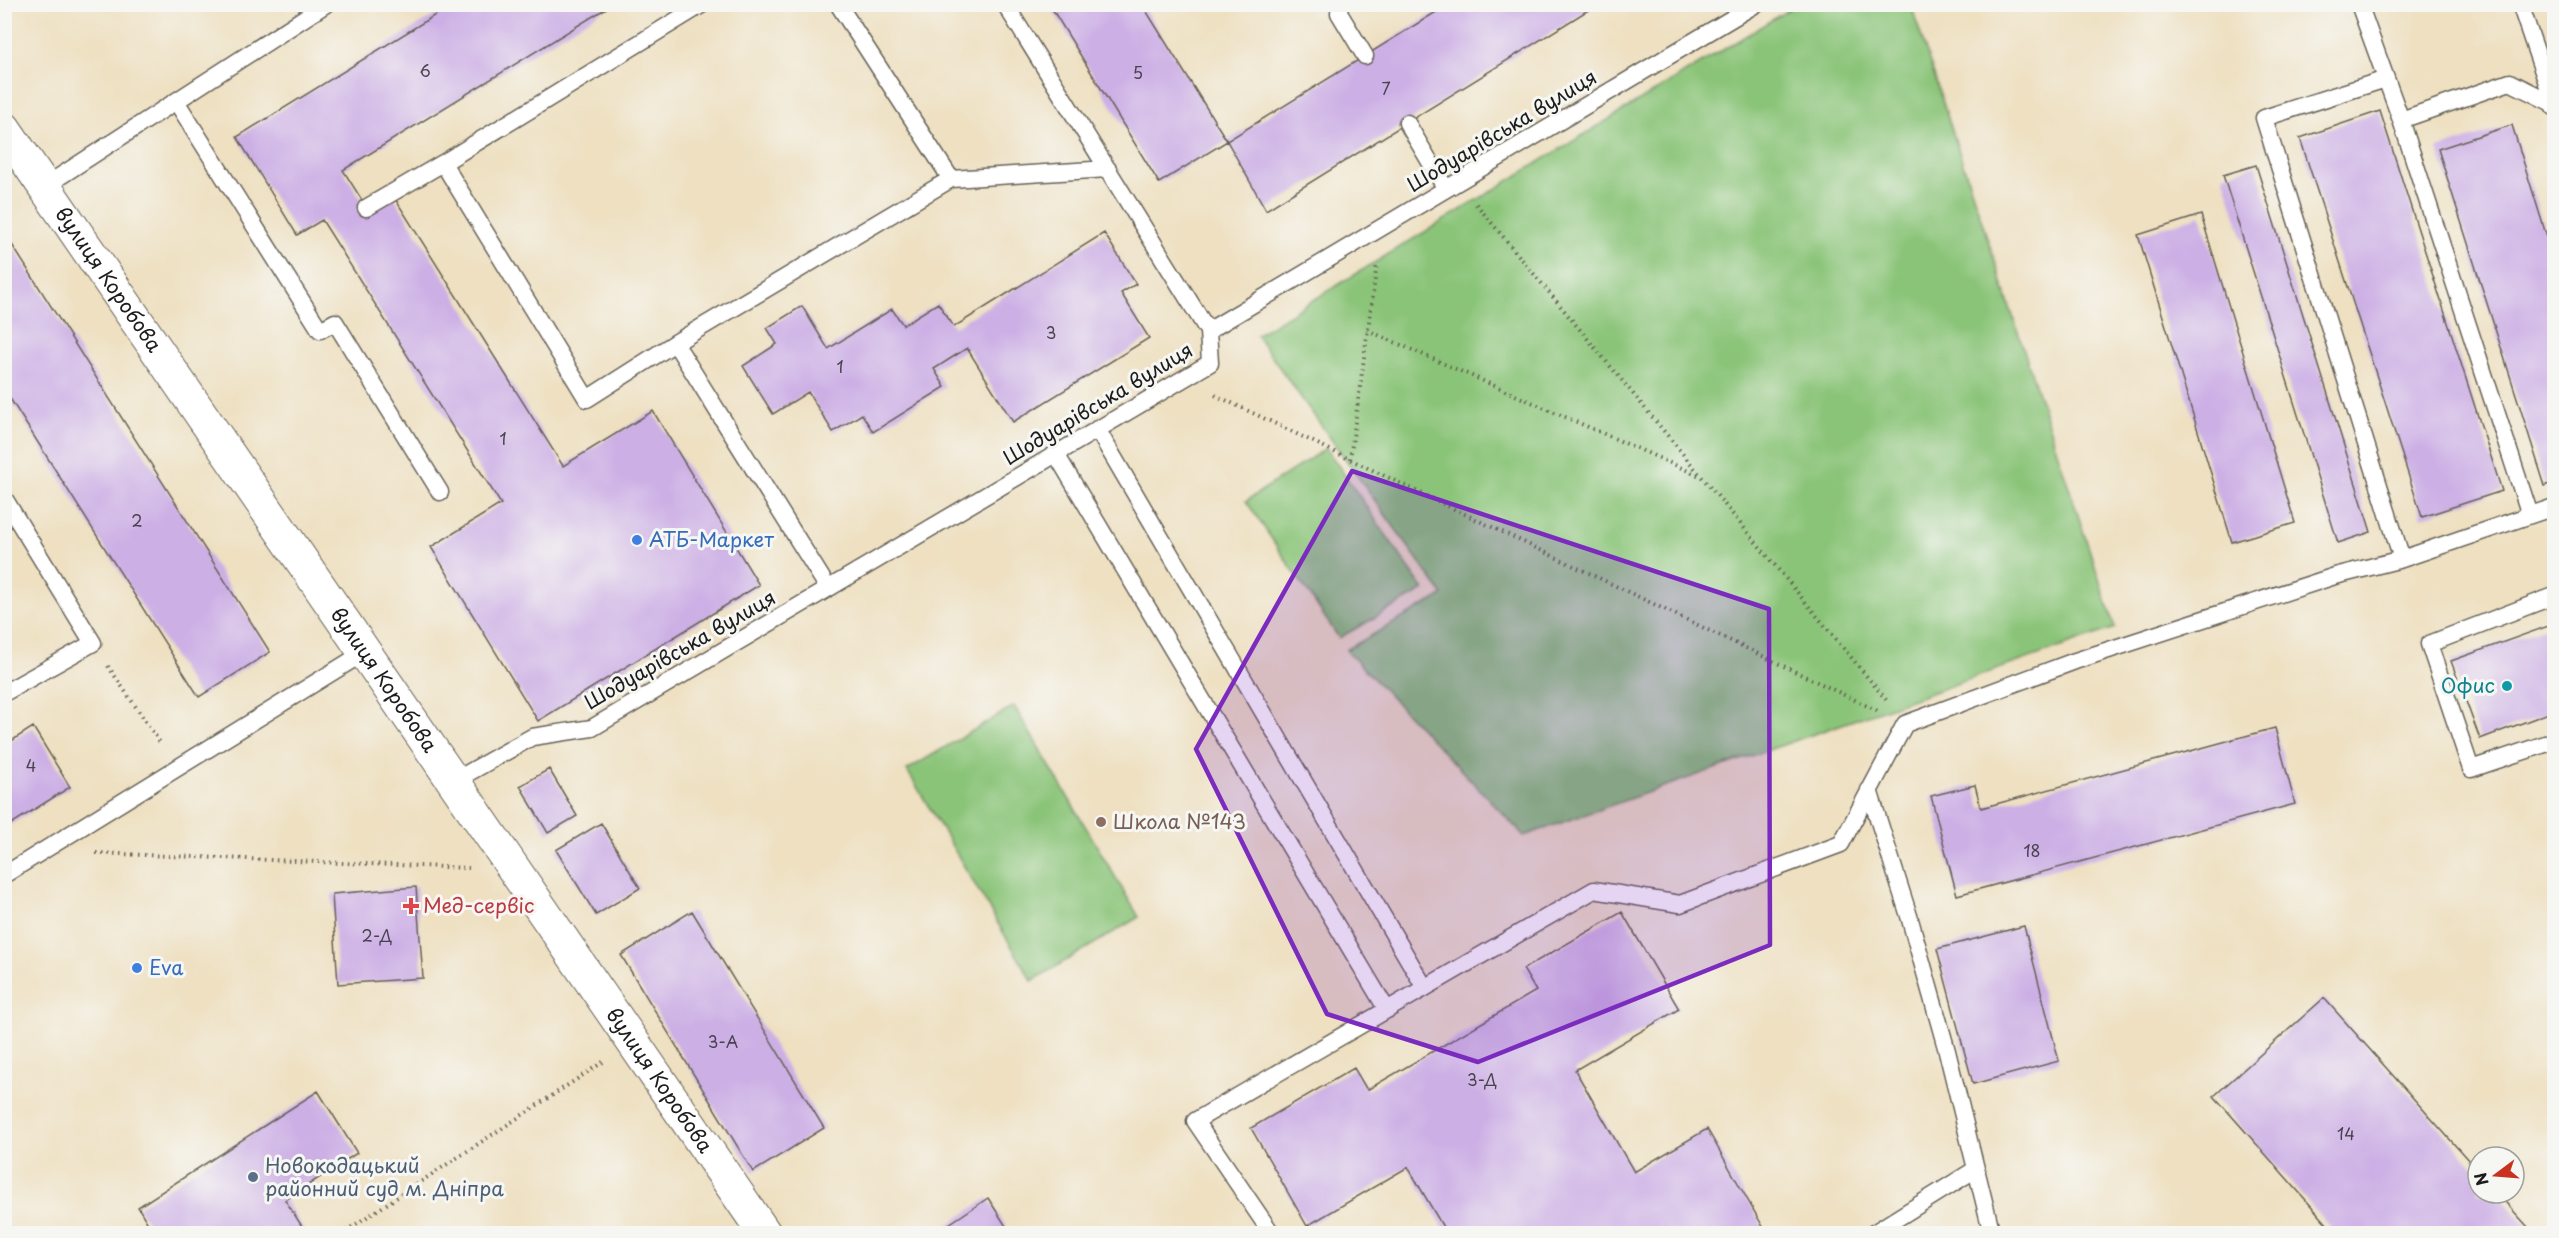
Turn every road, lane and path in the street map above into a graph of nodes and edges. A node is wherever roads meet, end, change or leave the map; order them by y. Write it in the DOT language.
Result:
graph roads {
  1 [pos="326,4"];
  2 [pos="703,4"];
  3 [pos="838,4"];
  4 [pos="1005,4"];
  5 [pos="1756,4"];
  6 [pos="2359,4"];
  7 [pos="2520,4"];
  8 [pos="1344,7"];
  9 [pos="1365,56"];
  10 [pos="2386,79"];
  11 [pos="176,102"];
  12 [pos="2554,105"];
  13 [pos="2401,120"];
  14 [pos="1407,123"];
  15 [pos="4,128"];
  16 [pos="443,163"];
  17 [pos="1108,170"];
  18 [pos="951,179"];
  19 [pos="1452,185"];
  20 [pos="45,186"];
  21 [pos="366,208"];
  22 [pos="1382,227"];
  23 [pos="1367,330"];
  24 [pos="1208,331"];
  25 [pos="675,343"];
  26 [pos="1182,379"];
  27 [pos="1097,429"];
  28 [pos="1056,454"];
  29 [pos="1350,459"];
  30 [pos="1701,477"];
  31 [pos="440,492"];
  32 [pos="4,498"];
  33 [pos="2554,507"];
  34 [pos="2530,515"];
  35 [pos="2402,559"];
  36 [pos="828,588"];
  37 [pos="2554,596"];
  38 [pos="93,643"];
  39 [pos="365,652"];
  40 [pos="4,693"];
  41 [pos="1905,724"];
  42 [pos="2554,741"];
  43 [pos="177,768"];
  44 [pos="454,781"];
  45 [pos="1869,790"];
  46 [pos="43,851"];
  47 [pos="514,870"];
  48 [pos="4,875"];
  49 [pos="1425,988"];
  50 [pos="1387,1010"];
  51 [pos="634,1042"];
  52 [pos="1976,1169"];
  53 [pos="341,1233"];
  54 [pos="765,1233"];
  55 [pos="1272,1233"];
  56 [pos="1872,1233"];
  57 [pos="1992,1233"];
  1 -- 11 [label="lane"];
  2 -- 16 [label="lane"];
  3 -- 18 [label="lane"];
  4 -- 17 [label="lane"];
  5 -- 19 [label="lane, Шодуарівська вулиця"];
  6 -- 10 [label="lane"];
  7 -- 12 [label="lane"];
  8 -- 9 [label="lane"];
  10 -- 13 [label="lane"];
  10 -- 35 [label="lane"];
  11 -- 20 [label="lane"];
  11 -- 31 [label="lane"];
  12 -- 13 [label="lane"];
  13 -- 34 [label="lane"];
  14 -- 19 [label="lane"];
  15 -- 20 [label="street, вулиця Коробова"];
  16 -- 21 [label="lane"];
  16 -- 25 [label="lane"];
  17 -- 18 [label="lane"];
  17 -- 24 [label="lane"];
  18 -- 25 [label="lane"];
  19 -- 22 [label="lane, Шодуарівська вулиця"];
  19 -- 30 [label="path"];
  20 -- 39 [label="street, вулиця Коробова"];
  22 -- 23 [label="path"];
  22 -- 24 [label="lane, Шодуарівська вулиця"];
  23 -- 29 [label="path"];
  23 -- 30 [label="path"];
  24 -- 26 [label="lane, Шодуарівська вулиця"];
  25 -- 36 [label="lane"];
  26 -- 27 [label="lane, Шодуарівська вулиця"];
  26 -- 29 [label="path"];
  27 -- 28 [label="lane, Шодуарівська вулиця"];
  27 -- 49 [label="lane"];
  28 -- 36 [label="lane, Шодуарівська вулиця"];
  28 -- 50 [label="lane"];
  29 -- 41 [label="path"];
  30 -- 41 [label="path"];
  32 -- 38 [label="lane"];
  33 -- 34 [label="lane"];
  34 -- 35 [label="lane"];
  35 -- 41 [label="lane"];
  36 -- 44 [label="lane, Шодуарівська вулиця"];
  37 -- 42 [label="lane"];
  38 -- 40 [label="lane"];
  38 -- 43 [label="path"];
  39 -- 43 [label="lane"];
  39 -- 44 [label="street, вулиця Коробова"];
  41 -- 45 [label="lane"];
  43 -- 46 [label="lane"];
  44 -- 47 [label="street, вулиця Коробова"];
  45 -- 49 [label="lane"];
  45 -- 52 [label="lane"];
  46 -- 47 [label="path"];
  46 -- 48 [label="lane"];
  47 -- 51 [label="street, вулиця Коробова"];
  49 -- 50 [label="lane"];
  50 -- 55 [label="lane"];
  51 -- 53 [label="path"];
  51 -- 54 [label="street, вулиця Коробова"];
  52 -- 56 [label="lane"];
  52 -- 57 [label="lane"];
}
